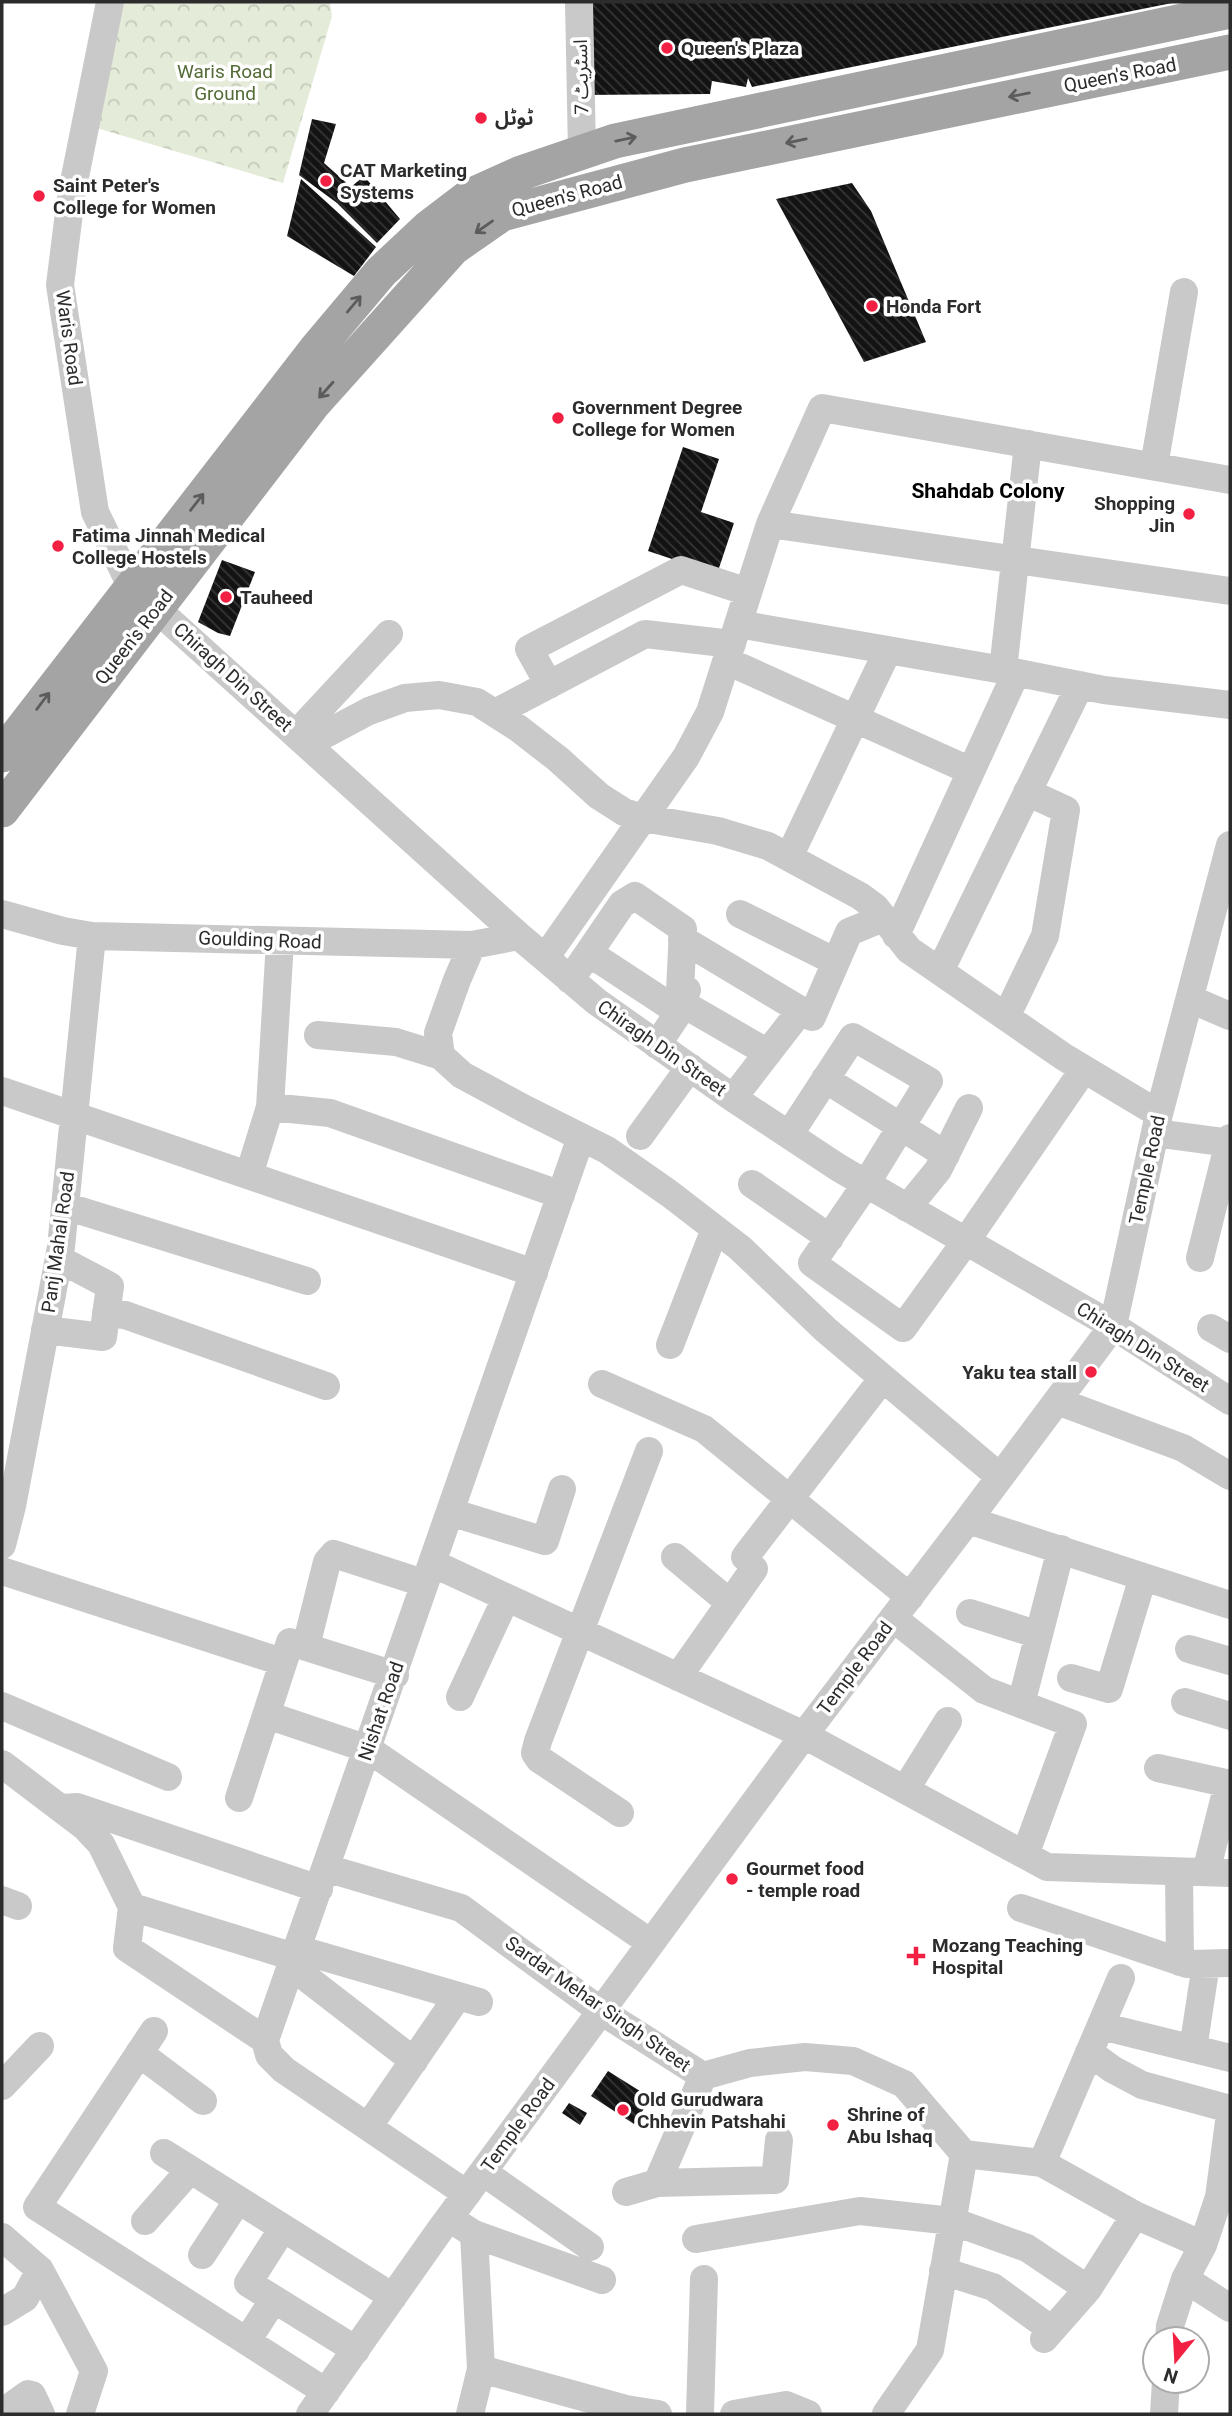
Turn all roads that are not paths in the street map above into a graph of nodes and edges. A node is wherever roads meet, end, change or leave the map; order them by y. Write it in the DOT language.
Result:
graph roads {
  1 [pos="110,2"];
  2 [pos="579,2"];
  3 [pos="1230,11"];
  4 [pos="1230,52"];
  5 [pos="582,152"];
  6 [pos="1184,292"];
  7 [pos="1028,444"];
  8 [pos="1154,466"];
  9 [pos="1230,480"];
  10 [pos="770,524"];
  11 [pos="1016,559"];
  12 [pos="1230,590"];
  13 [pos="748,592"];
  14 [pos="144,597"];
  15 [pos="389,634"];
  16 [pos="732,643"];
  17 [pos="888,650"];
  18 [pos="1010,671"];
  19 [pos="549,685"];
  20 [pos="1080,685"];
  21 [pos="1230,705"];
  22 [pos="495,713"];
  23 [pos="855,719"];
  24 [pos="302,739"];
  25 [pos="2,755"];
  26 [pos="971,771"];
  27 [pos="1027,792"];
  28 [pos="2,810"];
  29 [pos="643,818"];
  30 [pos="1230,845"];
  31 [pos="789,857"];
  32 [pos="2,914"];
  33 [pos="740,914"];
  34 [pos="890,926"];
  35 [pos="92,936"];
  36 [pos="519,936"];
  37 [pos="682,939"];
  38 [pos="280,941"];
  39 [pos="472,946"];
  40 [pos="589,953"];
  41 [pos="709,956"];
  42 [pos="545,958"];
  43 [pos="836,962"];
  44 [pos="940,971"];
  45 [pos="570,980"];
  46 [pos="1190,999"];
  47 [pos="679,1007"];
  48 [pos="801,1010"];
  49 [pos="1230,1016"];
  50 [pos="1006,1017"];
  51 [pos="318,1035"];
  52 [pos="657,1045"];
  53 [pos="768,1053"];
  54 [pos="441,1056"];
  55 [pos="690,1067"];
  56 [pos="1084,1069"];
  57 [pos="825,1079"];
  58 [pos="2,1091"];
  59 [pos="733,1098"];
  60 [pos="270,1107"];
  61 [pos="969,1108"];
  62 [pos="75,1115"];
  63 [pos="1157,1123"];
  64 [pos="901,1127"];
  65 [pos="789,1135"];
  66 [pos="640,1136"];
  67 [pos="581,1137"];
  68 [pos="1230,1141"];
  69 [pos="946,1155"];
  70 [pos="249,1175"];
  71 [pos="752,1184"];
  72 [pos="866,1184"];
  73 [pos="561,1195"];
  74 [pos="65,1206"];
  75 [pos="907,1208"];
  76 [pos="715,1228"];
  77 [pos="830,1238"];
  78 [pos="966,1241"];
  79 [pos="1200,1258"];
  80 [pos="59,1259"];
  81 [pos="534,1273"];
  82 [pos="307,1281"];
  83 [pos="106,1313"];
  84 [pos="1113,1326"];
  85 [pos="46,1330"];
  86 [pos="670,1345"];
  87 [pos="883,1378"];
  88 [pos="602,1384"];
  89 [pos="326,1386"];
  90 [pos="1057,1401"];
  91 [pos="1230,1401"];
  92 [pos="649,1451"];
  93 [pos="1230,1476"];
  94 [pos="1000,1477"];
  95 [pos="562,1489"];
  96 [pos="790,1499"];
  97 [pos="450,1512"];
  98 [pos="968,1520"];
  99 [pos="2,1545"];
  100 [pos="1061,1549"];
  101 [pos="675,1557"];
  102 [pos="2,1571"];
  103 [pos="428,1573"];
  104 [pos="1143,1577"];
  105 [pos="506,1598"];
  106 [pos="1228,1601"];
  107 [pos="730,1603"];
  108 [pos="901,1607"];
  109 [pos="970,1613"];
  110 [pos="580,1632"];
  111 [pos="1039,1635"];
  112 [pos="306,1646"];
  113 [pos="1189,1649"];
  114 [pos="1230,1661"];
  115 [pos="282,1662"];
  116 [pos="395,1675"];
  117 [pos="678,1677"];
  118 [pos="1071,1678"];
  119 [pos="460,1697"];
  120 [pos="1185,1702"];
  121 [pos="1021,1704"];
  122 [pos="2,1706"];
  123 [pos="267,1715"];
  124 [pos="1230,1716"];
  125 [pos="948,1721"];
  126 [pos="804,1735"];
  127 [pos="368,1749"];
  128 [pos="2,1764"];
  129 [pos="1158,1768"];
  130 [pos="167,1777"];
  131 [pos="1229,1784"];
  132 [pos="905,1790"];
  133 [pos="239,1798"];
  134 [pos="60,1808"];
  135 [pos="620,1813"];
  136 [pos="1025,1856"];
  137 [pos="1205,1872"];
  138 [pos="322,1879"];
  139 [pos="132,1907"];
  140 [pos="1021,1908"];
  141 [pos="651,1943"];
  142 [pos="294,1957"];
  143 [pos="1205,1963"];
  144 [pos="1121,1978"];
  145 [pos="601,2011"];
  146 [pos="1101,2026"];
  147 [pos="265,2040"];
  148 [pos="40,2046"];
  149 [pos="1193,2049"];
  150 [pos="1089,2052"];
  151 [pos="1230,2058"];
  152 [pos="414,2061"];
  153 [pos="703,2076"];
  154 [pos="2,2086"];
  155 [pos="203,2101"];
  156 [pos="1230,2109"];
  157 [pos="1230,2114"];
  158 [pos="368,2127"];
  159 [pos="779,2140"];
  160 [pos="164,2153"];
  161 [pos="964,2154"];
  162 [pos="1042,2163"];
  163 [pos="190,2170"];
  164 [pos="483,2172"];
  165 [pos="657,2183"];
  166 [pos="626,2192"];
  167 [pos="467,2194"];
  168 [pos="238,2200"];
  169 [pos="1135,2215"];
  170 [pos="449,2218"];
  171 [pos="145,2221"];
  172 [pos="952,2221"];
  173 [pos="283,2228"];
  174 [pos="474,2234"];
  175 [pos="2,2238"];
  176 [pos="696,2239"];
  177 [pos="1203,2245"];
  178 [pos="590,2247"];
  179 [pos="202,2255"];
  180 [pos="40,2270"];
  181 [pos="943,2271"];
  182 [pos="704,2279"];
  183 [pos="1185,2279"];
  184 [pos="602,2280"];
  185 [pos="1088,2289"];
  186 [pos="393,2297"];
  187 [pos="274,2299"];
  188 [pos="1230,2308"];
  189 [pos="2,2312"];
  190 [pos="1170,2325"];
  191 [pos="247,2341"];
  192 [pos="356,2350"];
  193 [pos="481,2369"];
  194 [pos="1165,2395"];
  195 [pos="318,2403"];
  196 [pos="2,2413"];
  197 [pos="41,2414"];
  198 [pos="80,2414"];
  199 [pos="470,2414"];
  200 [pos="658,2414"];
  201 [pos="700,2414"];
  202 [pos="734,2414"];
  203 [pos="808,2414"];
  204 [pos="886,2414"];
  205 [pos="1164,2414"];
  1 -- 14 [label="street, Waris Road"];
  2 -- 5 [label="street, اسٹریٹ 7"];
  5 -- 3 [label="main road, Queen's Road, one-way"];
  4 -- 14 [label="main road, Queen's Road, one-way"];
  14 -- 5 [label="main road, Queen's Road, one-way"];
  6 -- 8 [label="street"];
  7 -- 8 [label="street"];
  7 -- 10 [label="street"];
  7 -- 11 [label="street"];
  8 -- 9 [label="street"];
  10 -- 11 [label="street"];
  10 -- 13 [label="street"];
  11 -- 12 [label="street"];
  11 -- 18 [label="street"];
  13 -- 16 [label="street"];
  13 -- 19 [label="street"];
  14 -- 24 [label="street, Chiragh Din Street"];
  25 -- 14 [label="main road, Queen's Road, one-way"];
  14 -- 28 [label="main road, Queen's Road"];
  15 -- 24 [label="street"];
  16 -- 17 [label="street"];
  16 -- 19 [label="street"];
  16 -- 23 [label="street"];
  16 -- 29 [label="street"];
  17 -- 18 [label="street"];
  17 -- 23 [label="street"];
  18 -- 20 [label="street"];
  18 -- 26 [label="street"];
  19 -- 22 [label="street"];
  20 -- 21 [label="street"];
  20 -- 27 [label="street"];
  22 -- 24 [label="street"];
  22 -- 29 [label="street"];
  23 -- 26 [label="street"];
  23 -- 31 [label="street"];
  24 -- 36 [label="street, Chiragh Din Street"];
  26 -- 34 [label="street"];
  27 -- 44 [label="street"];
  27 -- 50 [label="street"];
  29 -- 31 [label="street"];
  29 -- 42 [label="street"];
  30 -- 46 [label="street, Temple Road"];
  31 -- 34 [label="street"];
  32 -- 35 [label="street, Goulding Road"];
  33 -- 43 [label="street"];
  34 -- 43 [label="street"];
  34 -- 44 [label="street"];
  35 -- 38 [label="street, Goulding Road"];
  35 -- 62 [label="street, Panj Mahal Road"];
  36 -- 39 [label="street, Goulding Road"];
  36 -- 42 [label="street, Chiragh Din Street"];
  37 -- 40 [label="street"];
  37 -- 41 [label="street"];
  37 -- 47 [label="street"];
  38 -- 39 [label="street, Goulding Road"];
  38 -- 60 [label="street"];
  39 -- 54 [label="street"];
  40 -- 45 [label="street"];
  40 -- 47 [label="street"];
  41 -- 47 [label="street"];
  41 -- 48 [label="street"];
  42 -- 45 [label="street, Chiragh Din Street"];
  43 -- 48 [label="street"];
  44 -- 50 [label="street"];
  45 -- 52 [label="street, Chiragh Din Street"];
  46 -- 49 [label="street"];
  46 -- 63 [label="street, Temple Road"];
  47 -- 52 [label="street"];
  47 -- 53 [label="street"];
  48 -- 53 [label="street"];
  50 -- 56 [label="street"];
  51 -- 54 [label="street"];
  52 -- 55 [label="street, Chiragh Din Street"];
  53 -- 59 [label="street"];
  54 -- 67 [label="street"];
  55 -- 59 [label="street, Chiragh Din Street"];
  55 -- 66 [label="street"];
  56 -- 63 [label="street"];
  56 -- 78 [label="street"];
  57 -- 64 [label="street"];
  57 -- 64 [label="street"];
  57 -- 65 [label="street"];
  58 -- 62 [label="street"];
  59 -- 65 [label="street, Chiragh Din Street"];
  60 -- 70 [label="street"];
  60 -- 73 [label="street"];
  61 -- 69 [label="street"];
  62 -- 70 [label="street"];
  62 -- 74 [label="street, Panj Mahal Road"];
  63 -- 68 [label="street"];
  63 -- 84 [label="street, Temple Road"];
  64 -- 69 [label="street"];
  64 -- 72 [label="street"];
  65 -- 72 [label="street, Chiragh Din Street"];
  67 -- 73 [label="street, Nishat Road"];
  67 -- 76 [label="street"];
  68 -- 79 [label="street"];
  69 -- 75 [label="street"];
  70 -- 81 [label="street"];
  71 -- 77 [label="street"];
  72 -- 75 [label="street, Chiragh Din Street"];
  72 -- 77 [label="street"];
  73 -- 81 [label="street, Nishat Road"];
  74 -- 80 [label="street, Panj Mahal Road"];
  74 -- 82 [label="street"];
  75 -- 78 [label="street, Chiragh Din Street"];
  76 -- 86 [label="street"];
  76 -- 87 [label="street"];
  77 -- 78 [label="street"];
  78 -- 84 [label="street, Chiragh Din Street"];
  80 -- 83 [label="street"];
  80 -- 85 [label="street, Panj Mahal Road"];
  81 -- 97 [label="street, Nishat Road"];
  83 -- 85 [label="street"];
  83 -- 89 [label="street"];
  84 -- 90 [label="street, Temple Road"];
  84 -- 91 [label="street, Chiragh Din Street"];
  85 -- 99 [label="street, Panj Mahal Road"];
  87 -- 94 [label="street"];
  87 -- 96 [label="street"];
  88 -- 96 [label="street"];
  90 -- 93 [label="street"];
  90 -- 94 [label="street, Temple Road"];
  92 -- 110 [label="street"];
  94 -- 98 [label="street, Temple Road"];
  95 -- 97 [label="street"];
  96 -- 107 [label="street"];
  96 -- 108 [label="street"];
  97 -- 103 [label="street, Nishat Road"];
  98 -- 100 [label="street"];
  98 -- 108 [label="street, Temple Road"];
  100 -- 104 [label="street"];
  100 -- 111 [label="street"];
  101 -- 107 [label="street"];
  102 -- 115 [label="street"];
  103 -- 105 [label="street"];
  103 -- 112 [label="street"];
  103 -- 116 [label="street, Nishat Road"];
  104 -- 106 [label="street"];
  104 -- 118 [label="street"];
  105 -- 110 [label="street"];
  105 -- 119 [label="street"];
  107 -- 117 [label="street"];
  108 -- 121 [label="street"];
  108 -- 126 [label="street, Temple Road"];
  109 -- 111 [label="street"];
  110 -- 117 [label="street"];
  110 -- 135 [label="street"];
  111 -- 121 [label="street"];
  112 -- 115 [label="street"];
  112 -- 116 [label="street"];
  113 -- 114 [label="street"];
  115 -- 123 [label="street"];
  116 -- 127 [label="street, Nishat Road"];
  117 -- 126 [label="street"];
  120 -- 124 [label="street"];
  121 -- 136 [label="street"];
  122 -- 130 [label="street"];
  123 -- 127 [label="street"];
  123 -- 133 [label="street"];
  125 -- 132 [label="street"];
  126 -- 132 [label="street"];
  126 -- 141 [label="street, Temple Road"];
  127 -- 138 [label="street, Nishat Road"];
  127 -- 141 [label="street"];
  128 -- 134 [label="street"];
  129 -- 131 [label="street"];
  131 -- 137 [label="street"];
  132 -- 136 [label="street"];
  134 -- 138 [label="street, Sardar Mehar Singh Street"];
  134 -- 139 [label="street"];
  136 -- 137 [label="street"];
  137 -- 143 [label="street"];
  138 -- 142 [label="street, Nishat Road"];
  138 -- 145 [label="street, Sardar Mehar Singh Street"];
  139 -- 142 [label="street"];
  139 -- 147 [label="street"];
  140 -- 143 [label="street"];
  141 -- 145 [label="street, Temple Road"];
  142 -- 147 [label="street, Nishat Road"];
  142 -- 152 [label="street"];
  142 -- 152 [label="street"];
  143 -- 149 [label="street"];
  144 -- 146 [label="street"];
  145 -- 153 [label="street, Sardar Mehar Singh Street"];
  145 -- 164 [label="street, Temple Road"];
  146 -- 149 [label="street"];
  146 -- 150 [label="street"];
  147 -- 158 [label="street"];
  148 -- 154 [label="street"];
  149 -- 151 [label="street"];
  150 -- 156 [label="street"];
  150 -- 162 [label="street"];
  152 -- 158 [label="street"];
  153 -- 161 [label="street, Sardar Mehar Singh Street"];
  153 -- 165 [label="street"];
  155 -- 191 [label="street"];
  157 -- 177 [label="street"];
  158 -- 167 [label="street"];
  159 -- 165 [label="street"];
  160 -- 163 [label="street"];
  161 -- 162 [label="street"];
  161 -- 172 [label="street"];
  162 -- 169 [label="street"];
  163 -- 168 [label="street"];
  163 -- 171 [label="street"];
  164 -- 167 [label="street, Temple Road"];
  164 -- 178 [label="street"];
  165 -- 166 [label="street"];
  167 -- 170 [label="street, Temple Road"];
  168 -- 173 [label="street"];
  168 -- 179 [label="street"];
  169 -- 177 [label="street"];
  169 -- 185 [label="street"];
  170 -- 174 [label="street"];
  170 -- 186 [label="street, Temple Road"];
  172 -- 176 [label="street"];
  172 -- 181 [label="street"];
  172 -- 185 [label="street"];
  173 -- 186 [label="street"];
  173 -- 187 [label="street"];
  174 -- 184 [label="street"];
  174 -- 193 [label="street"];
  175 -- 180 [label="street"];
  177 -- 183 [label="street"];
  180 -- 189 [label="street"];
  180 -- 198 [label="street"];
  181 -- 185 [label="street"];
  181 -- 204 [label="street"];
  182 -- 201 [label="street"];
  183 -- 188 [label="street"];
  183 -- 190 [label="street"];
  186 -- 192 [label="street, Temple Road"];
  187 -- 191 [label="street"];
  187 -- 192 [label="street"];
  191 -- 195 [label="street"];
  192 -- 195 [label="street, Temple Road"];
  193 -- 199 [label="street"];
  193 -- 200 [label="street"];
  194 -- 205 [label="street"];
  196 -- 197 [label="street"];
  202 -- 203 [label="street"];
}
